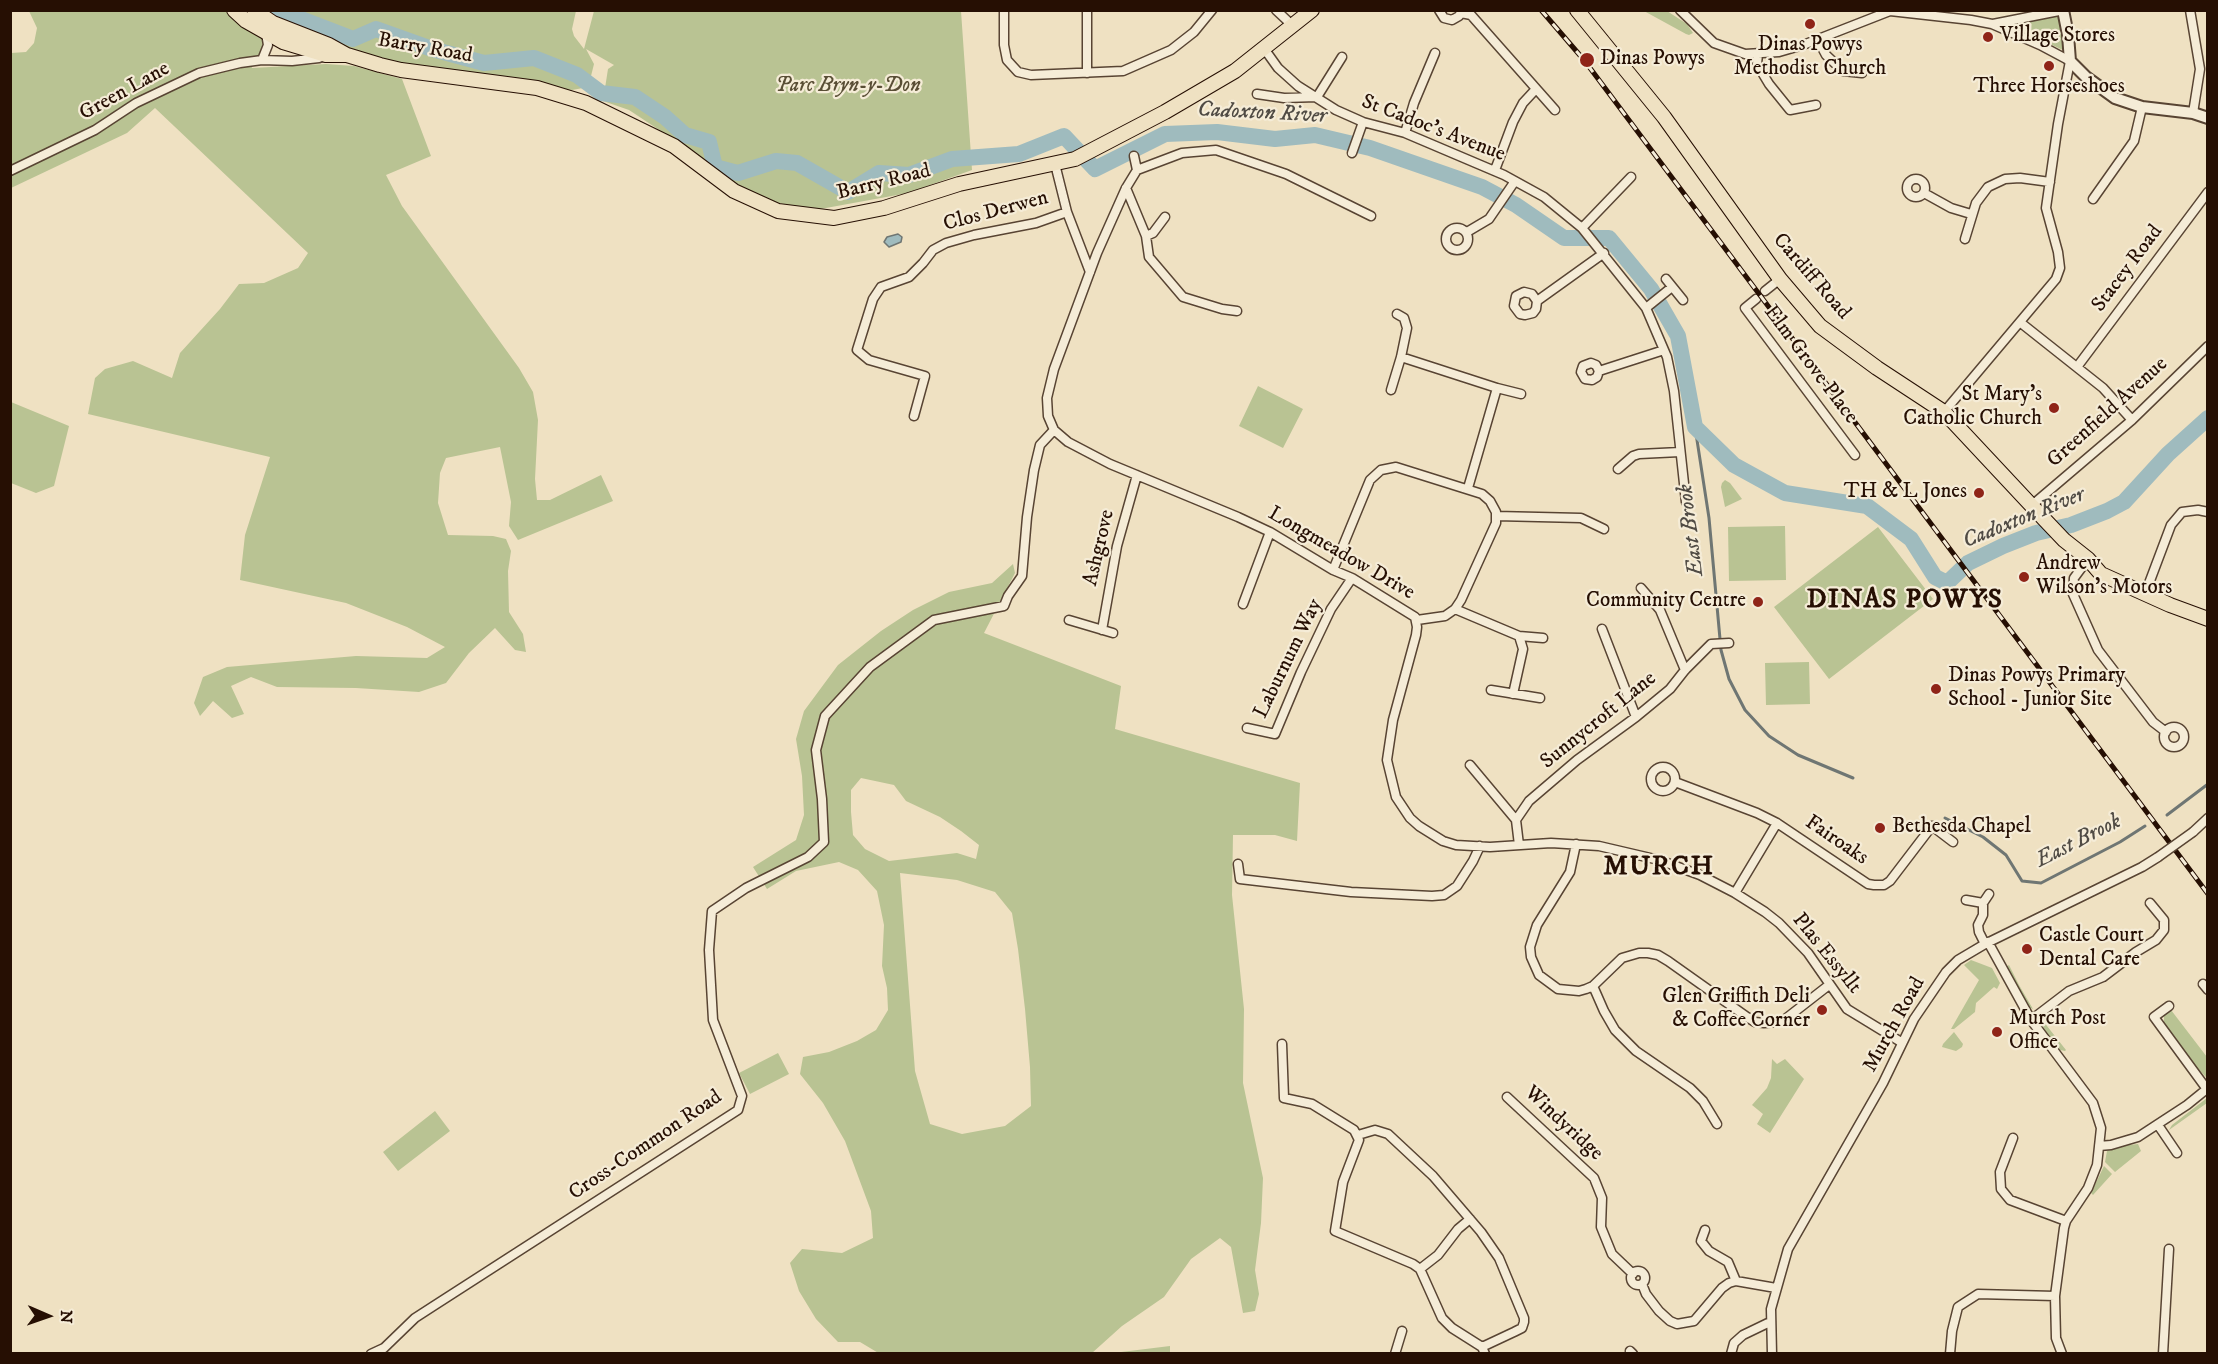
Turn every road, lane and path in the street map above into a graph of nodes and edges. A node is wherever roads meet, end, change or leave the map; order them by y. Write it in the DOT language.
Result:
graph roads {
  1 [pos="234,10"];
  2 [pos="254,10"];
  3 [pos="1004,10"];
  4 [pos="1087,10"];
  5 [pos="1212,10"];
  6 [pos="1276,10"];
  7 [pos="1312,10"];
  8 [pos="1439,10"];
  9 [pos="1577,10"];
  10 [pos="1680,10"];
  11 [pos="2190,10"];
  12 [pos="1889,11"];
  13 [pos="2063,11"];
  14 [pos="1462,12"];
  15 [pos="1992,24"];
  16 [pos="1293,26"];
  17 [pos="294,32"];
  18 [pos="266,33"];
  19 [pos="1818,40"];
  20 [pos="297,46"];
  21 [pos="1263,47"];
  22 [pos="1435,53"];
  23 [pos="1758,54"];
  24 [pos="326,55"];
  25 [pos="347,55"];
  26 [pos="1342,57"];
  27 [pos="261,60"];
  28 [pos="292,61"];
  29 [pos="2070,61"];
  30 [pos="1087,73"];
  31 [pos="1862,73"];
  32 [pos="1536,88"];
  33 [pos="1257,94"];
  34 [pos="1317,97"];
  35 [pos="1816,105"];
  36 [pos="2142,107"];
  37 [pos="1555,110"];
  38 [pos="2193,113"];
  39 [pos="2208,118"];
  40 [pos="1363,122"];
  41 [pos="1405,133"];
  42 [pos="1352,153"];
  43 [pos="1134,156"];
  44 [pos="1055,164"];
  45 [pos="1137,170"];
  46 [pos="1495,170"];
  47 [pos="10,171"];
  48 [pos="1631,177"];
  49 [pos="1515,181"];
  50 [pos="2050,182"];
  51 [pos="1126,188"];
  52 [pos="2208,192"];
  53 [pos="1924,193"];
  54 [pos="2093,199"];
  55 [pos="1067,212"];
  56 [pos="1971,214"];
  57 [pos="1371,216"];
  58 [pos="1165,217"];
  59 [pos="1582,228"];
  60 [pos="1467,232"];
  61 [pos="1146,236"];
  62 [pos="1965,238"];
  63 [pos="1604,253"];
  64 [pos="1090,272"];
  65 [pos="1665,279"];
  66 [pos="1780,279"];
  67 [pos="1672,287"];
  68 [pos="1765,291"];
  69 [pos="1756,299"];
  70 [pos="1683,300"];
  71 [pos="1537,301"];
  72 [pos="1650,306"];
  73 [pos="1237,311"];
  74 [pos="1397,314"];
  75 [pos="2021,323"];
  76 [pos="2208,346"];
  77 [pos="1664,350"];
  78 [pos="1401,357"];
  79 [pos="2077,367"];
  80 [pos="1599,371"];
  81 [pos="1497,388"];
  82 [pos="1391,390"];
  83 [pos="1521,394"];
  84 [pos="1944,412"];
  85 [pos="914,416"];
  86 [pos="2132,420"];
  87 [pos="1054,430"];
  88 [pos="1680,452"];
  89 [pos="1855,455"];
  90 [pos="1618,469"];
  91 [pos="1137,476"];
  92 [pos="1468,488"];
  93 [pos="1686,502"];
  94 [pos="2031,506"];
  95 [pos="2208,512"];
  96 [pos="1496,516"];
  97 [pos="1604,529"];
  98 [pos="1270,532"];
  99 [pos="2088,559"];
  100 [pos="1333,570"];
  101 [pos="1352,578"];
  102 [pos="1641,588"];
  103 [pos="2145,594"];
  104 [pos="1243,604"];
  105 [pos="1455,609"];
  106 [pos="2208,619"];
  107 [pos="1069,620"];
  108 [pos="1417,620"];
  109 [pos="1602,629"];
  110 [pos="1102,630"];
  111 [pos="1113,633"];
  112 [pos="1519,636"];
  113 [pos="1543,638"];
  114 [pos="1729,643"];
  115 [pos="1685,670"];
  116 [pos="1491,690"];
  117 [pos="1513,694"];
  118 [pos="1540,698"];
  119 [pos="1636,717"];
  120 [pos="1247,729"];
  121 [pos="2166,732"];
  122 [pos="1470,765"];
  123 [pos="1675,782"];
  124 [pos="2208,818"];
  125 [pos="1516,820"];
  126 [pos="1777,823"];
  127 [pos="1953,842"];
  128 [pos="1576,844"];
  129 [pos="1519,845"];
  130 [pos="1480,846"];
  131 [pos="1238,864"];
  132 [pos="1735,893"];
  133 [pos="1989,894"];
  134 [pos="1966,900"];
  135 [pos="1983,903"];
  136 [pos="2150,903"];
  137 [pos="1986,943"];
  138 [pos="1829,985"];
  139 [pos="1593,986"];
  140 [pos="2169,1006"];
  141 [pos="2031,1020"];
  142 [pos="1901,1042"];
  143 [pos="1282,1044"];
  144 [pos="2207,1088"];
  145 [pos="1507,1097"];
  146 [pos="1717,1124"];
  147 [pos="2158,1125"];
  148 [pos="1358,1136"];
  149 [pos="2013,1138"];
  150 [pos="2099,1146"];
  151 [pos="2177,1152"];
  152 [pos="1470,1219"];
  153 [pos="2066,1221"];
  154 [pos="1706,1230"];
  155 [pos="2169,1248"];
  156 [pos="1420,1269"];
  157 [pos="1736,1281"];
  158 [pos="1776,1288"];
  159 [pos="2055,1296"];
  160 [pos="1770,1322"];
  161 [pos="1402,1331"];
  162 [pos="1483,1350"];
  163 [pos="371,1353"];
  164 [pos="1395,1353"];
  165 [pos="1731,1353"];
  166 [pos="1773,1353"];
  167 [pos="1950,1353"];
  168 [pos="2062,1353"];
  169 [pos="2163,1353"];
  1 -- 18 [label="main road, Barry Road"];
  2 -- 17 [label="main road, Barry Road"];
  3 -- 30 [label="street"];
  4 -- 30 [label="street"];
  5 -- 30 [label="street"];
  6 -- 16 [label="street"];
  7 -- 16 [label="main road, Barry Road"];
  8 -- 14 [label="street"];
  9 -- 66 [label="main road, Cardiff Road"];
  10 -- 23 [label="street"];
  11 -- 38 [label="street"];
  12 -- 15 [label="street"];
  12 -- 19 [label="street"];
  13 -- 15 [label="street"];
  13 -- 29 [label="street"];
  14 -- 32 [label="street"];
  15 -- 29 [label="street"];
  16 -- 21 [label="main road, Barry Road"];
  17 -- 20 [label="street"];
  17 -- 25 [label="main road, Barry Road"];
  18 -- 20 [label="main road, Barry Road"];
  18 -- 27 [label="street"];
  19 -- 23 [label="street"];
  19 -- 31 [label="street"];
  20 -- 24 [label="main road, Barry Road"];
  20 -- 28 [label="street"];
  21 -- 34 [label="street, St Cadoc's Avenue"];
  21 -- 44 [label="main road, Barry Road"];
  22 -- 41 [label="street"];
  23 -- 35 [label="street"];
  24 -- 25 [label="main road, Barry Road"];
  24 -- 28 [label="street, Green Lane"];
  25 -- 44 [label="main road, Barry Road"];
  26 -- 34 [label="street"];
  27 -- 28 [label="street, Green Lane"];
  27 -- 47 [label="street, Green Lane"];
  29 -- 36 [label="street"];
  29 -- 50 [label="street"];
  32 -- 37 [label="street"];
  32 -- 46 [label="street"];
  33 -- 34 [label="street"];
  34 -- 40 [label="street, St Cadoc's Avenue"];
  36 -- 38 [label="street"];
  36 -- 54 [label="street"];
  38 -- 39 [label="street"];
  40 -- 41 [label="street, St Cadoc's Avenue"];
  40 -- 42 [label="street"];
  41 -- 46 [label="street, St Cadoc's Avenue"];
  43 -- 45 [label="street"];
  44 -- 55 [label="street"];
  45 -- 51 [label="street"];
  45 -- 57 [label="street"];
  46 -- 49 [label="street, St Cadoc's Avenue"];
  48 -- 59 [label="street"];
  49 -- 59 [label="street, St Cadoc's Avenue"];
  49 -- 60 [label="street"];
  50 -- 56 [label="street"];
  50 -- 75 [label="street"];
  51 -- 61 [label="street"];
  51 -- 64 [label="street"];
  52 -- 79 [label="street, Stacey Road"];
  53 -- 56 [label="street"];
  55 -- 64 [label="street"];
  55 -- 85 [label="street, Clos Derwen"];
  56 -- 62 [label="street"];
  58 -- 61 [label="street"];
  59 -- 63 [label="street, St Cadoc's Avenue"];
  61 -- 73 [label="street"];
  63 -- 71 [label="street"];
  63 -- 72 [label="street, St Cadoc's Avenue"];
  64 -- 87 [label="street"];
  65 -- 67 [label="street"];
  66 -- 68 [label="street, Elm Grove Place"];
  66 -- 84 [label="main road, Cardiff Road"];
  67 -- 70 [label="street"];
  67 -- 72 [label="street"];
  69 -- 89 [label="street, Elm Grove Place"];
  72 -- 77 [label="street, St Cadoc's Avenue"];
  74 -- 78 [label="street"];
  75 -- 79 [label="street"];
  75 -- 84 [label="street"];
  76 -- 86 [label="street, Greenfield Avenue"];
  77 -- 80 [label="street"];
  77 -- 88 [label="street, St Cadoc's Avenue"];
  78 -- 81 [label="street"];
  78 -- 82 [label="street"];
  79 -- 86 [label="street"];
  81 -- 83 [label="street"];
  81 -- 92 [label="street"];
  84 -- 94 [label="main road, Cardiff Road"];
  86 -- 94 [label="street, Greenfield Avenue"];
  87 -- 91 [label="street, Longmeadow Drive"];
  87 -- 163 [label="street, Cross-Common Road"];
  88 -- 90 [label="street"];
  88 -- 93 [label="street, St Cadoc's Avenue"];
  91 -- 98 [label="street, Longmeadow Drive"];
  91 -- 110 [label="street, Ashgrove"];
  92 -- 96 [label="street"];
  92 -- 100 [label="street"];
  94 -- 99 [label="main road, Cardiff Road"];
  95 -- 103 [label="street"];
  96 -- 97 [label="street"];
  96 -- 105 [label="street"];
  98 -- 100 [label="street, Longmeadow Drive"];
  98 -- 104 [label="street"];
  99 -- 103 [label="main road, Cardiff Road"];
  99 -- 121 [label="street"];
  100 -- 101 [label="street, Longmeadow Drive"];
  101 -- 108 [label="street, Longmeadow Drive"];
  101 -- 120 [label="street, Laburnum Way"];
  102 -- 115 [label="street"];
  103 -- 106 [label="main road, Cardiff Road"];
  105 -- 108 [label="street"];
  105 -- 112 [label="street"];
  107 -- 110 [label="street"];
  108 -- 130 [label="street, Longmeadow Drive"];
  109 -- 119 [label="street"];
  110 -- 111 [label="street"];
  112 -- 113 [label="street"];
  112 -- 117 [label="street"];
  114 -- 115 [label="street, Sunnycroft Lane"];
  115 -- 119 [label="street, Sunnycroft Lane"];
  116 -- 117 [label="street"];
  117 -- 118 [label="street"];
  119 -- 125 [label="street, Sunnycroft Lane"];
  122 -- 125 [label="street"];
  123 -- 126 [label="street, Fairoaks"];
  124 -- 137 [label="street, Murch Road, bridge"];
  125 -- 129 [label="street"];
  126 -- 127 [label="street, Fairoaks"];
  126 -- 132 [label="street"];
  128 -- 129 [label="street, Plas Essyllt"];
  128 -- 132 [label="street, Plas Essyllt"];
  128 -- 139 [label="street"];
  129 -- 130 [label="street, Plas Essyllt"];
  130 -- 131 [label="street"];
  132 -- 138 [label="street, Plas Essyllt"];
  133 -- 135 [label="street"];
  134 -- 135 [label="street"];
  135 -- 137 [label="street"];
  136 -- 141 [label="street"];
  137 -- 141 [label="street"];
  137 -- 142 [label="street, Murch Road"];
  138 -- 139 [label="street"];
  138 -- 142 [label="street, Plas Essyllt"];
  139 -- 146 [label="street"];
  140 -- 144 [label="street"];
  141 -- 150 [label="street"];
  142 -- 158 [label="street, Murch Road"];
  143 -- 148 [label="street"];
  144 -- 147 [label="street"];
  145 -- 157 [label="street, Windyridge"];
  147 -- 150 [label="street"];
  147 -- 151 [label="street"];
  148 -- 152 [label="street"];
  148 -- 156 [label="street"];
  149 -- 153 [label="street"];
  150 -- 153 [label="street"];
  152 -- 156 [label="street"];
  152 -- 162 [label="street"];
  153 -- 159 [label="street"];
  154 -- 157 [label="street"];
  155 -- 169 [label="street"];
  156 -- 162 [label="street"];
  157 -- 158 [label="street"];
  158 -- 160 [label="street, Murch Road"];
  159 -- 167 [label="street"];
  159 -- 168 [label="street"];
  160 -- 165 [label="street"];
  160 -- 166 [label="street, Murch Road"];
  161 -- 164 [label="street"];
}
